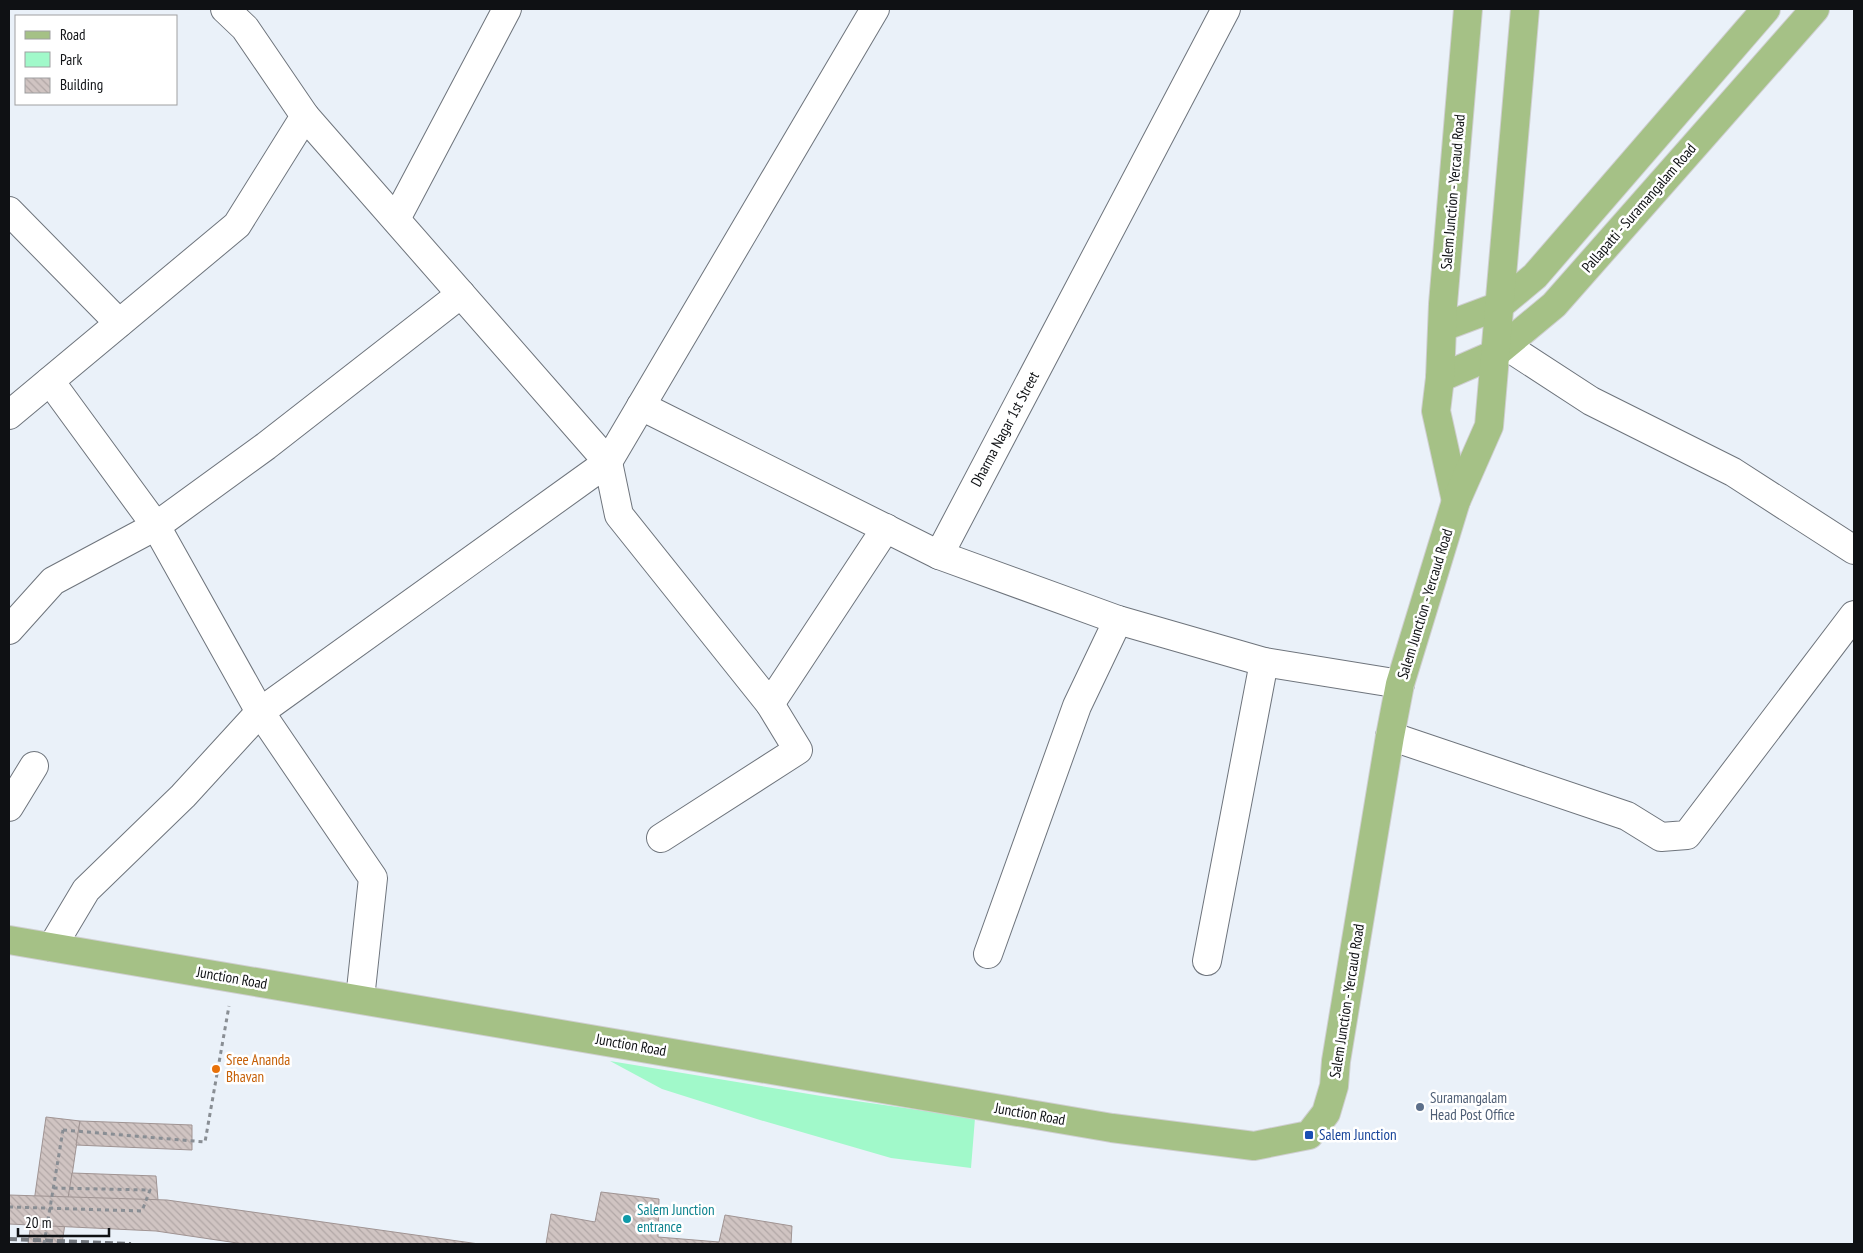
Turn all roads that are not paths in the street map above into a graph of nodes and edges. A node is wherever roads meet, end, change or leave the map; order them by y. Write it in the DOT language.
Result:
graph roads {
  1 [pos="225,9"];
  2 [pos="507,9"];
  3 [pos="876,9"];
  4 [pos="1226,9"];
  5 [pos="1468,9"];
  6 [pos="1525,9"];
  7 [pos="1766,9"];
  8 [pos="1815,9"];
  9 [pos="305,116"];
  10 [pos="9,211"];
  11 [pos="396,219"];
  12 [pos="461,294"];
  13 [pos="1499,306"];
  14 [pos="119,323"];
  15 [pos="1443,327"];
  16 [pos="1500,349"];
  17 [pos="1440,378"];
  18 [pos="50,381"];
  19 [pos="641,406"];
  20 [pos="9,415"];
  21 [pos="608,462"];
  22 [pos="1456,501"];
  23 [pos="156,526"];
  24 [pos="886,528"];
  25 [pos="1854,550"];
  26 [pos="939,555"];
  27 [pos="1854,615"];
  28 [pos="1118,620"];
  29 [pos="9,630"];
  30 [pos="1264,662"];
  31 [pos="1400,684"];
  32 [pos="770,704"];
  33 [pos="260,712"];
  34 [pos="1390,736"];
  35 [pos="34,766"];
  36 [pos="9,807"];
  37 [pos="661,838"];
  38 [pos="9,940"];
  39 [pos="52,947"];
  40 [pos="988,954"];
  41 [pos="1207,961"];
  42 [pos="360,1000"];
  43 [pos="1254,1146"];
  1 -- 9 [label="street"];
  2 -- 11 [label="street"];
  3 -- 19 [label="street"];
  4 -- 26 [label="street, Dharma Nagar 1st Street"];
  5 -- 15 [label="main road, Salem Junction - Yercaud Road"];
  6 -- 13 [label="main road"];
  7 -- 13 [label="main road"];
  8 -- 16 [label="main road, Pallapatti - Suramangalam Road"];
  9 -- 11 [label="street"];
  9 -- 14 [label="street"];
  10 -- 14 [label="street"];
  11 -- 12 [label="street"];
  12 -- 21 [label="street"];
  12 -- 23 [label="street"];
  13 -- 15 [label="main road"];
  13 -- 16 [label="main road"];
  14 -- 18 [label="street"];
  15 -- 17 [label="main road, Salem Junction - Yercaud Road"];
  16 -- 17 [label="main road, Pallapatti - Suramangalam Road"];
  16 -- 22 [label="main road"];
  16 -- 25 [label="street"];
  17 -- 22 [label="main road, Salem Junction - Yercaud Road"];
  18 -- 20 [label="street"];
  18 -- 23 [label="street"];
  19 -- 21 [label="street"];
  19 -- 24 [label="street"];
  21 -- 32 [label="street"];
  21 -- 33 [label="street"];
  22 -- 31 [label="main road, Salem Junction - Yercaud Road"];
  23 -- 29 [label="street"];
  23 -- 33 [label="street"];
  24 -- 26 [label="street"];
  24 -- 32 [label="street"];
  26 -- 28 [label="street"];
  27 -- 34 [label="street"];
  28 -- 30 [label="street"];
  28 -- 40 [label="street"];
  30 -- 31 [label="street"];
  30 -- 41 [label="street"];
  31 -- 34 [label="main road, Salem Junction - Yercaud Road"];
  32 -- 37 [label="street"];
  33 -- 39 [label="street"];
  33 -- 42 [label="street"];
  34 -- 43 [label="main road, Salem Junction - Yercaud Road"];
  35 -- 36 [label="street"];
  38 -- 39 [label="main road, Junction Road"];
  39 -- 42 [label="main road, Junction Road"];
  42 -- 43 [label="main road, Junction Road"];
}
